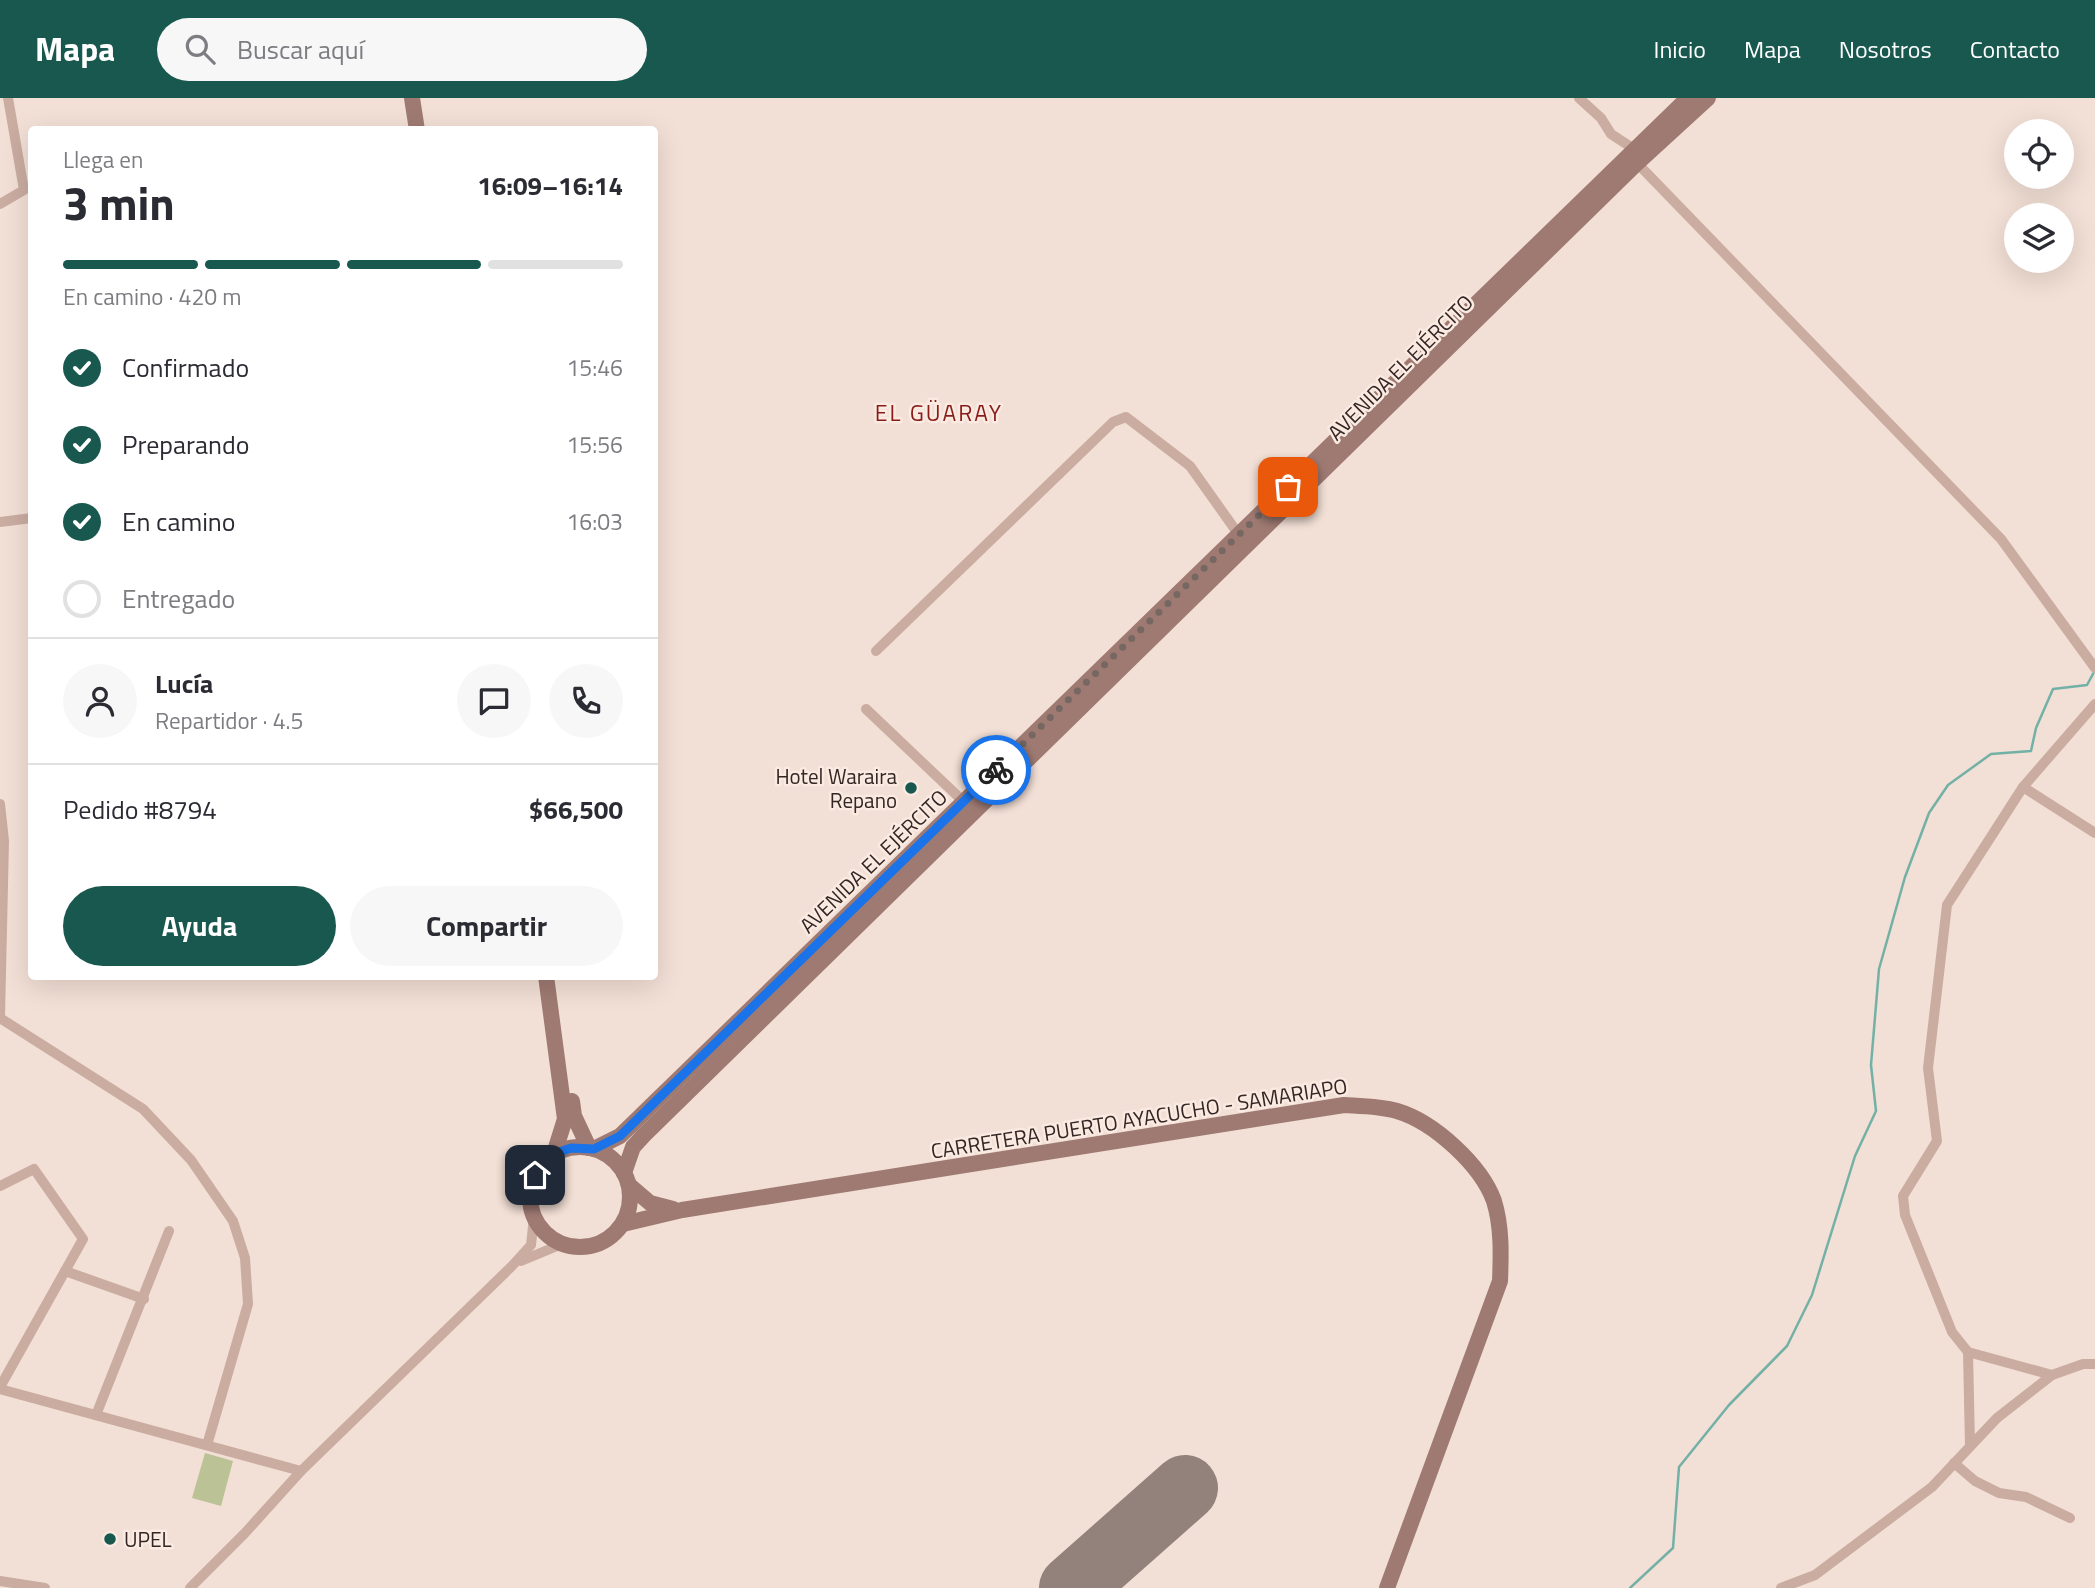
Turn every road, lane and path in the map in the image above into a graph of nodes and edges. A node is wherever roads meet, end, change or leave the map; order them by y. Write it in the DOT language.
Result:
graph roads {
  1 [pos="8,98"];
  2 [pos="412,98"];
  3 [pos="422,98"];
  4 [pos="1579,98"];
  5 [pos="1688,98"];
  6 [pos="1708,98"];
  7 [pos="416,126"];
  8 [pos="426,126"];
  9 [pos="1636,156"];
  10 [pos="27,190"];
  11 [pos="0,204"];
  12 [pos="28,518"];
  13 [pos="0,522"];
  14 [pos="1239,535"];
  15 [pos="876,651"];
  16 [pos="2095,668"];
  17 [pos="2095,704"];
  18 [pos="866,709"];
  19 [pos="2023,787"];
  20 [pos="964,802"];
  21 [pos="0,804"];
  22 [pos="2095,833"];
  23 [pos="2,842"];
  24 [pos="547,980"];
  25 [pos="556,980"];
  26 [pos="0,1017"];
  27 [pos="591,1149"];
  28 [pos="554,1154"];
  29 [pos="627,1179"];
  30 [pos="0,1186"];
  31 [pos="682,1210"];
  32 [pos="534,1217"];
  33 [pos="623,1223"];
  34 [pos="169,1231"];
  35 [pos="562,1244"];
  36 [pos="512,1266"];
  37 [pos="65,1271"];
  38 [pos="144,1299"];
  39 [pos="1968,1352"];
  40 [pos="2095,1364"];
  41 [pos="2052,1375"];
  42 [pos="0,1388"];
  43 [pos="96,1415"];
  44 [pos="207,1445"];
  45 [pos="1970,1446"];
  46 [pos="1954,1463"];
  47 [pos="301,1471"];
  48 [pos="2070,1518"];
  49 [pos="0,1581"];
  50 [pos="45,1588"];
  51 [pos="190,1588"];
  52 [pos="1387,1588"];
  53 [pos="1781,1588"];
  1 -- 10 [label="street"];
  2 -- 7 [label="street"];
  3 -- 8 [label="street"];
  4 -- 9 [label="street"];
  5 -- 9 [label="street, AVENIDA EL EJÉRCITO"];
  6 -- 9 [label="street, AVENIDA EL EJÉRCITO"];
  9 -- 14 [label="street, AVENIDA EL EJÉRCITO"];
  9 -- 16 [label="street"];
  9 -- 29 [label="street, AVENIDA EL EJÉRCITO"];
  10 -- 11 [label="street"];
  12 -- 13 [label="street"];
  14 -- 15 [label="street"];
  14 -- 20 [label="street, AVENIDA EL EJÉRCITO"];
  17 -- 19 [label="street"];
  18 -- 20 [label="street"];
  19 -- 22 [label="street"];
  19 -- 39 [label="street"];
  20 -- 27 [label="street, AVENIDA EL EJÉRCITO"];
  21 -- 23 [label="street"];
  23 -- 26 [label="street"];
  24 -- 28 [label="street"];
  25 -- 27 [label="street"];
  26 -- 44 [label="street"];
  27 -- 28 [label="street"];
  27 -- 29 [label="street"];
  28 -- 32 [label="street"];
  29 -- 31 [label="street, CARRETERA PUERTO AYACUCHO - SAMARIAPO"];
  29 -- 33 [label="street"];
  30 -- 37 [label="street"];
  31 -- 33 [label="street, CARRETERA PUERTO AYACUCHO - SAMARIAPO"];
  31 -- 52 [label="street, CARRETERA PUERTO AYACUCHO - SAMARIAPO"];
  32 -- 35 [label="street"];
  32 -- 36 [label="street"];
  33 -- 35 [label="street"];
  34 -- 38 [label="street"];
  35 -- 36 [label="street"];
  36 -- 47 [label="street"];
  37 -- 38 [label="street"];
  37 -- 42 [label="street"];
  38 -- 43 [label="street"];
  39 -- 41 [label="street"];
  39 -- 45 [label="street"];
  40 -- 41 [label="street"];
  41 -- 45 [label="street"];
  42 -- 43 [label="street"];
  43 -- 44 [label="street"];
  44 -- 47 [label="street"];
  45 -- 46 [label="street"];
  46 -- 48 [label="street"];
  46 -- 53 [label="street"];
  47 -- 51 [label="street"];
  49 -- 50 [label="street"];
}
